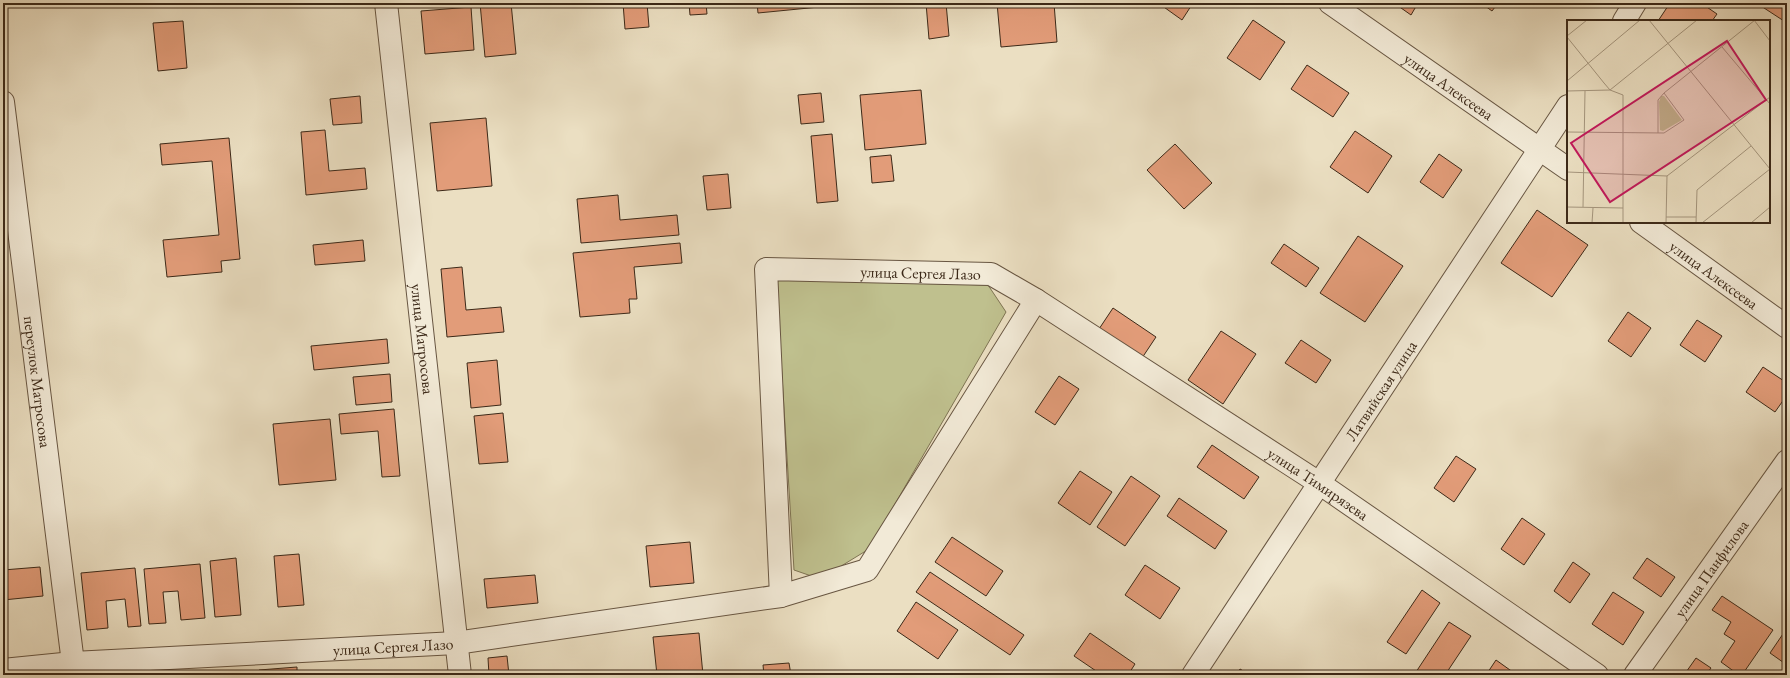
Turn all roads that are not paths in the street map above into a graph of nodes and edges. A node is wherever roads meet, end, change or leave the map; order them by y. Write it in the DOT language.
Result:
graph roads {
  1 [pos="386,3"];
  2 [pos="1330,3"];
  3 [pos="1635,3"];
  4 [pos="1625,20"];
  5 [pos="3,102"];
  6 [pos="1567,108"];
  7 [pos="1540,149"];
  8 [pos="1567,168"];
  9 [pos="1642,223"];
  10 [pos="1036,300"];
  11 [pos="1787,327"];
  12 [pos="1787,460"];
  13 [pos="1319,483"];
  14 [pos="781,596"];
  15 [pos="456,643"];
  16 [pos="72,663"];
  17 [pos="3,670"];
  18 [pos="460,675"];
  19 [pos="1193,675"];
  20 [pos="1597,675"];
  21 [pos="1635,675"];
  1 -- 15 [label="street, улица Матросова"];
  2 -- 7 [label="street, улица Алексеева"];
  3 -- 4 [label="street"];
  5 -- 16 [label="street, переулок Матросова"];
  6 -- 7 [label="street, Латвийская улица"];
  7 -- 8 [label="street, улица Алексеева"];
  7 -- 13 [label="street, Латвийская улица"];
  9 -- 11 [label="street, улица Алексеева"];
  10 -- 13 [label="street, улица Тимирязева"];
  10 -- 14 [label="street, улица Сергея Лазо"];
  10 -- 14 [label="street, улица Сергея Лазо"];
  12 -- 21 [label="street, улица Панфилова"];
  13 -- 19 [label="street, Латвийская улица"];
  13 -- 20 [label="street, улица Тимирязева"];
  14 -- 15 [label="street, улица Сергея Лазо"];
  15 -- 16 [label="street, улица Сергея Лазо"];
  15 -- 18 [label="street, улица Матросова"];
  16 -- 17 [label="street, улица Сергея Лазо"];
}
